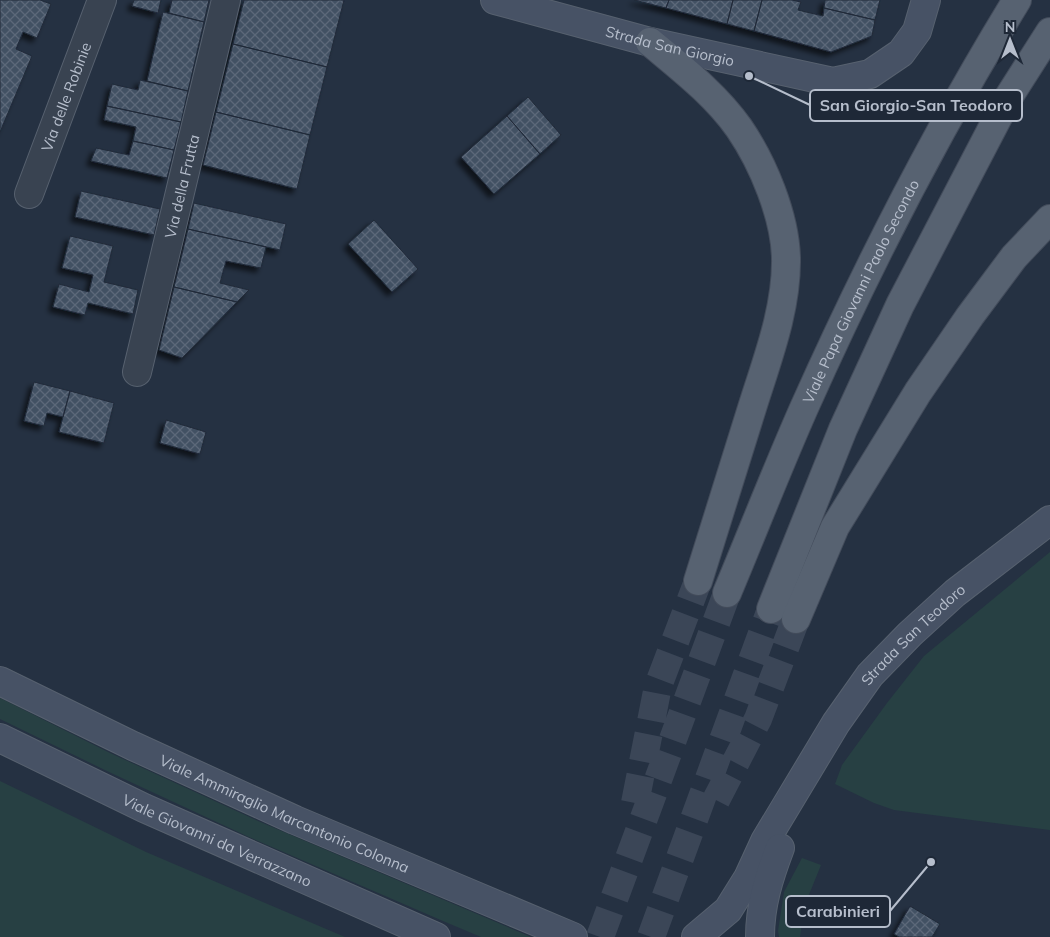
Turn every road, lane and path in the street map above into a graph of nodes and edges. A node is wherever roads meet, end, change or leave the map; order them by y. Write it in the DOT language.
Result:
graph roads {
  1 [pos="102,0"];
  2 [pos="226,0"];
  3 [pos="495,0"];
  4 [pos="926,0"];
  5 [pos="1017,0"];
  6 [pos="1050,32"];
  7 [pos="650,42"];
  8 [pos="30,194"];
  9 [pos="1050,219"];
  10 [pos="137,372"];
  11 [pos="1050,520"];
  12 [pos="698,581"];
  13 [pos="727,593"];
  14 [pos="771,609"];
  15 [pos="796,619"];
  16 [pos="0,682"];
  17 [pos="0,738"];
  18 [pos="805,775"];
  19 [pos="436,937"];
  20 [pos="573,937"];
  21 [pos="696,937"];
  22 [pos="760,937"];
  1 -- 8 [label="street, Via delle Robinie"];
  2 -- 10 [label="street, Via della Frutta"];
  3 -- 7 [label="street, Strada San Giorgio"];
  4 -- 7 [label="street, Strada San Giorgio"];
  5 -- 13 [label="main road, Viale Papa Giovanni Paolo Secondo"];
  6 -- 14 [label="main road"];
  7 -- 12 [label="main road"];
  9 -- 15 [label="main road"];
  11 -- 18 [label="street, Strada San Teodoro"];
  16 -- 20 [label="street, Viale Ammiraglio Marcantonio Colonna"];
  17 -- 19 [label="street, Viale Giovanni da Verrazzano"];
  18 -- 21 [label="street, Strada San Teodoro"];
  18 -- 22 [label="street, Strada San Teodoro"];
}
